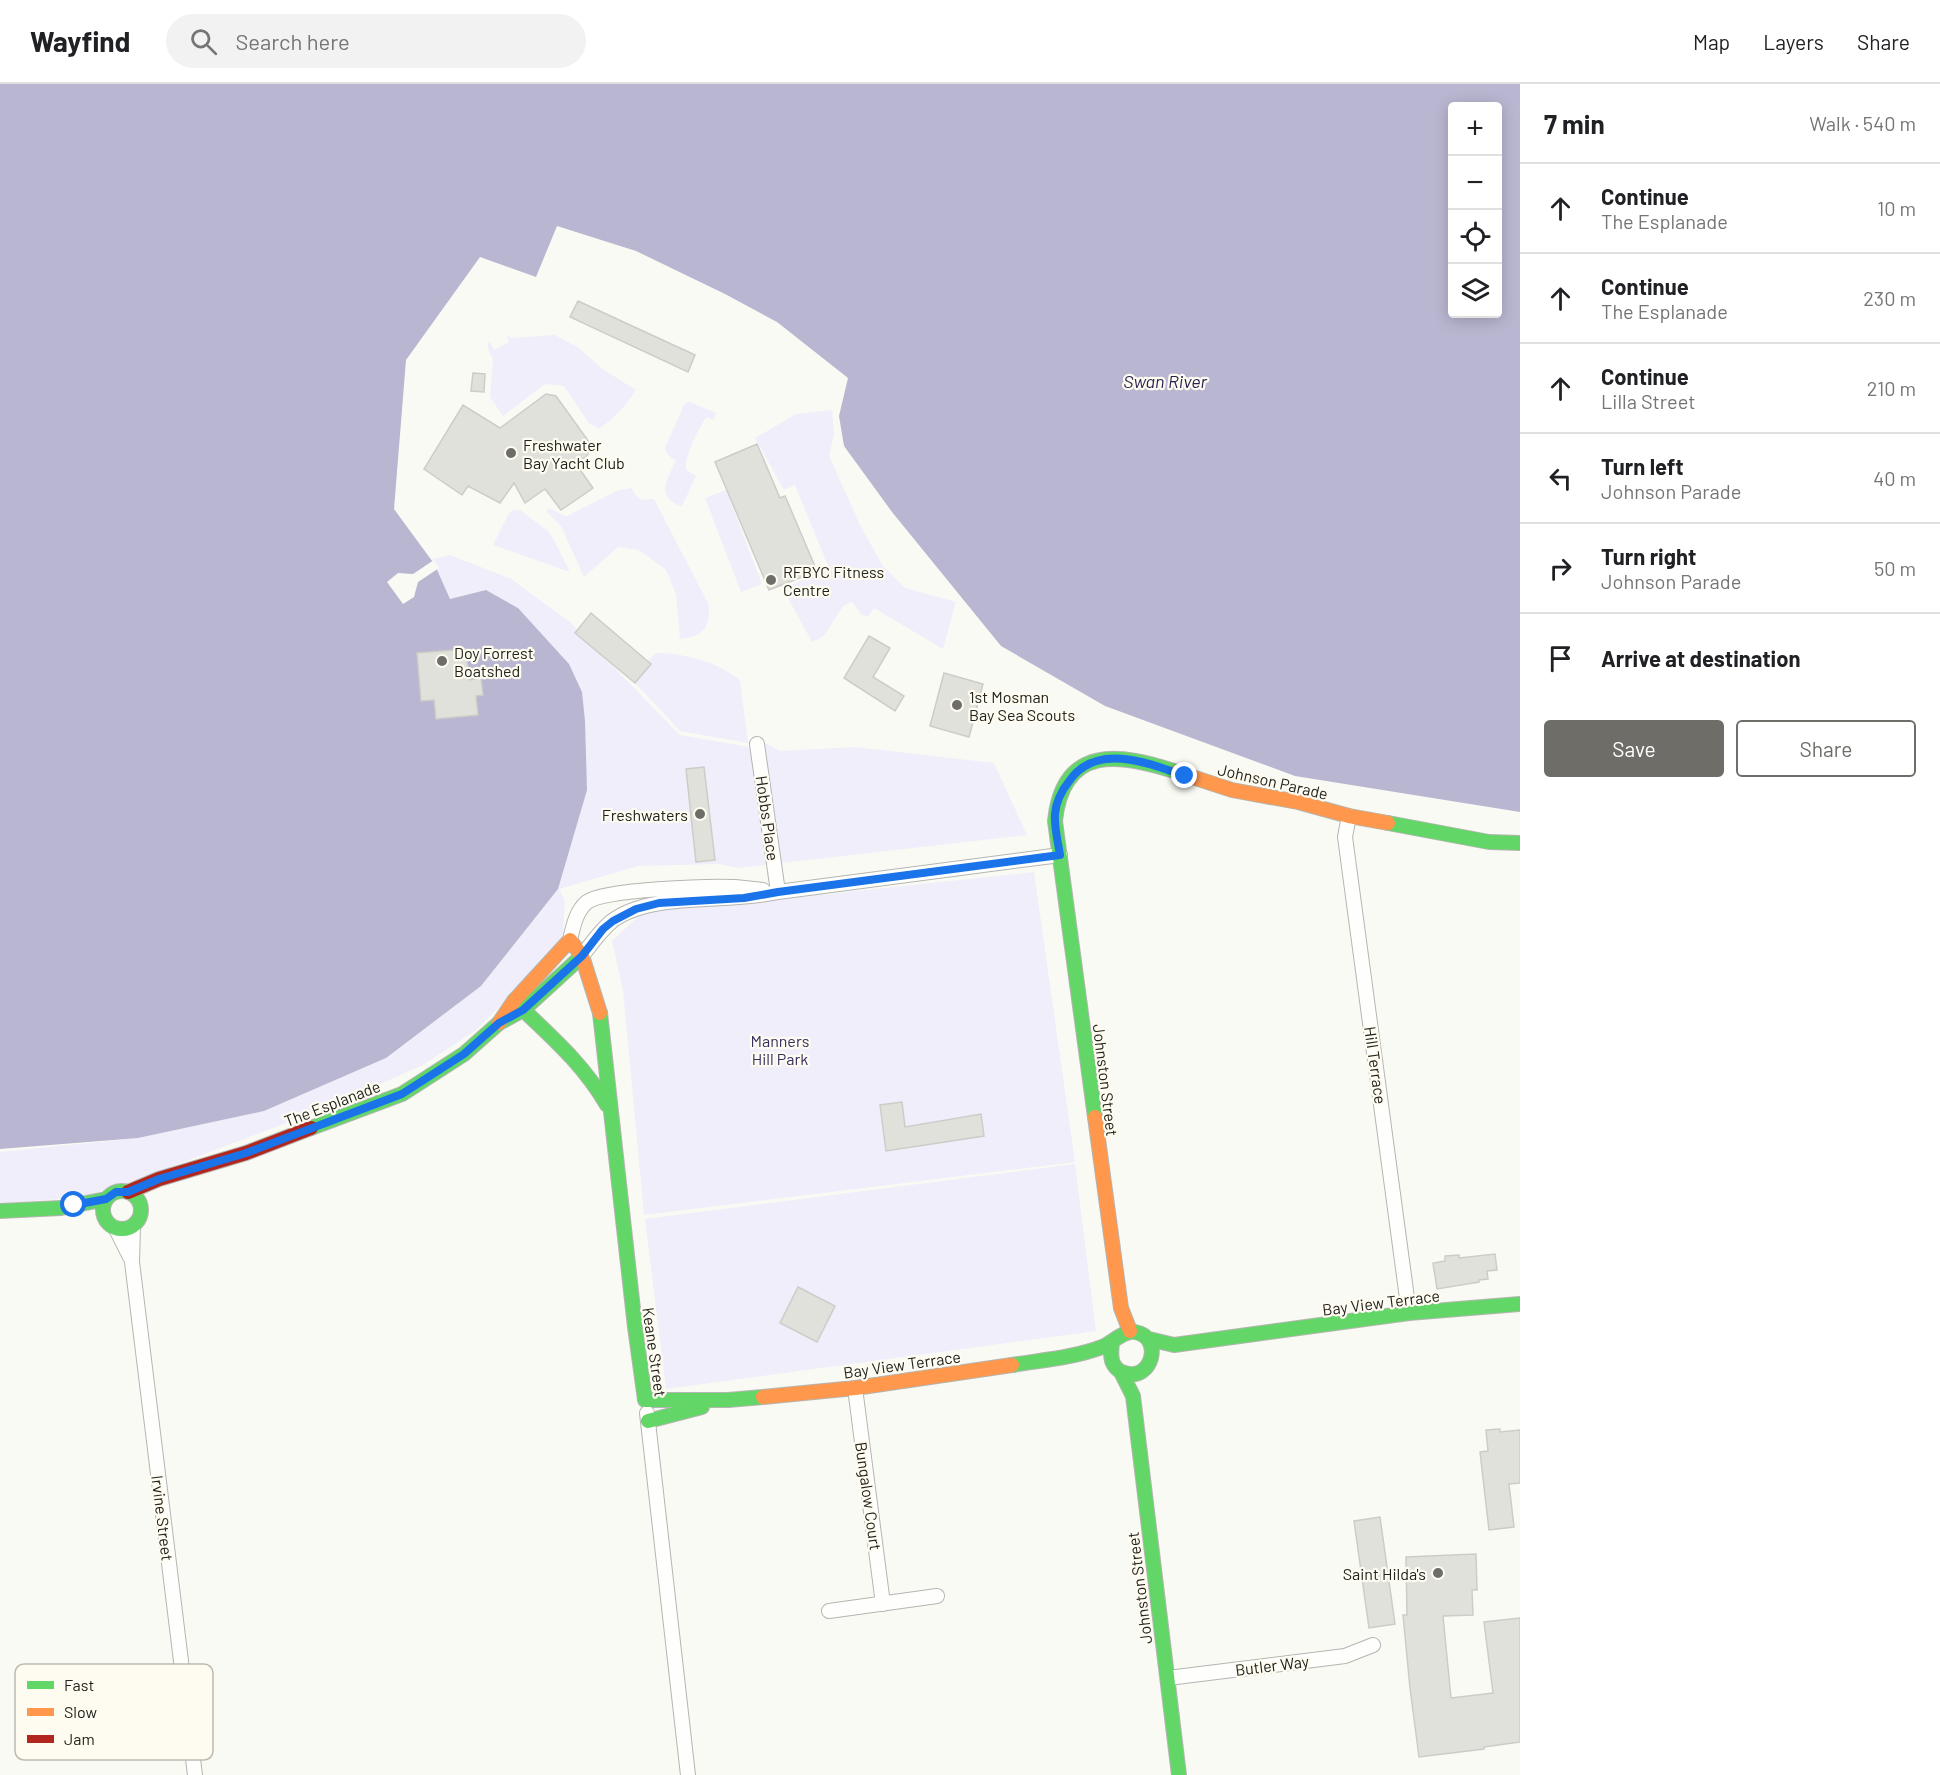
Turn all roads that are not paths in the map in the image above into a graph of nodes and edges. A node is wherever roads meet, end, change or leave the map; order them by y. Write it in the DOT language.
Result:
graph roads {
  1 [pos="757,744"];
  2 [pos="1349,816"];
  3 [pos="1520,843"];
  4 [pos="1060,855"];
  5 [pos="778,892"];
  6 [pos="570,940"];
  7 [pos="582,956"];
  8 [pos="519,1006"];
  9 [pos="612,1116"];
  10 [pos="159,1179"];
  11 [pos="128,1192"];
  12 [pos="104,1205"];
  13 [pos="140,1205"];
  14 [pos="0,1211"];
  15 [pos="133,1226"];
  16 [pos="116,1229"];
  17 [pos="132,1262"];
  18 [pos="1520,1304"];
  19 [pos="1409,1313"];
  20 [pos="1120,1337"];
  21 [pos="1149,1339"];
  22 [pos="1174,1345"];
  23 [pos="1079,1355"];
  24 [pos="1152,1361"];
  25 [pos="1117,1367"];
  26 [pos="1138,1373"];
  27 [pos="855,1388"];
  28 [pos="1133,1396"];
  29 [pos="645,1400"];
  30 [pos="728,1400"];
  31 [pos="648,1421"];
  32 [pos="937,1596"];
  33 [pos="883,1604"];
  34 [pos="829,1611"];
  35 [pos="1373,1645"];
  36 [pos="181,1664"];
  37 [pos="1168,1678"];
  38 [pos="193,1760"];
  39 [pos="195,1775"];
  40 [pos="688,1775"];
  41 [pos="1179,1775"];
  1 -- 5 [label="street, Hobbs Place"];
  2 -- 3 [label="street, Johnson Parade"];
  2 -- 4 [label="street, Johnson Parade"];
  2 -- 19 [label="street, Hill Terrace"];
  4 -- 5 [label="street"];
  4 -- 20 [label="street, Johnston Street"];
  5 -- 6 [label="street"];
  5 -- 7 [label="street"];
  6 -- 7 [label="street, Keane Street"];
  6 -- 8 [label="street, The Esplanade"];
  7 -- 8 [label="street, The Esplanade"];
  7 -- 9 [label="street, Keane Street"];
  8 -- 9 [label="street"];
  8 -- 10 [label="street, The Esplanade"];
  9 -- 29 [label="street, Keane Street"];
  10 -- 11 [label="street, The Esplanade"];
  10 -- 13 [label="street"];
  11 -- 12 [label="street"];
  11 -- 13 [label="street"];
  12 -- 14 [label="street"];
  12 -- 16 [label="street"];
  13 -- 15 [label="street"];
  15 -- 16 [label="street"];
  15 -- 17 [label="street, Irvine Street"];
  16 -- 17 [label="street, Irvine Street"];
  17 -- 36 [label="street, Irvine Street"];
  18 -- 19 [label="street, Bay View Terrace"];
  19 -- 22 [label="street, Bay View Terrace"];
  20 -- 21 [label="street"];
  20 -- 23 [label="street, Bay View Terrace"];
  20 -- 25 [label="street"];
  21 -- 22 [label="street, Bay View Terrace"];
  21 -- 24 [label="street"];
  22 -- 24 [label="street, Bay View Terrace"];
  23 -- 25 [label="street, Bay View Terrace"];
  23 -- 27 [label="street, Bay View Terrace"];
  24 -- 26 [label="street"];
  25 -- 26 [label="street"];
  25 -- 28 [label="street, Johnston Street"];
  26 -- 28 [label="street, Johnston Street"];
  27 -- 30 [label="street, Bay View Terrace"];
  27 -- 33 [label="street, Bungalow Court"];
  28 -- 37 [label="street, Johnston Street"];
  29 -- 30 [label="street, Bay View Terrace"];
  29 -- 31 [label="street, Keane Street"];
  30 -- 31 [label="street, Bay View Terrace"];
  31 -- 40 [label="street, Keane Street"];
  32 -- 33 [label="street"];
  33 -- 34 [label="street"];
  35 -- 37 [label="street, Butler Way"];
  37 -- 41 [label="street, Johnston Street"];
  38 -- 39 [label="street, Irvine Street"];
}
